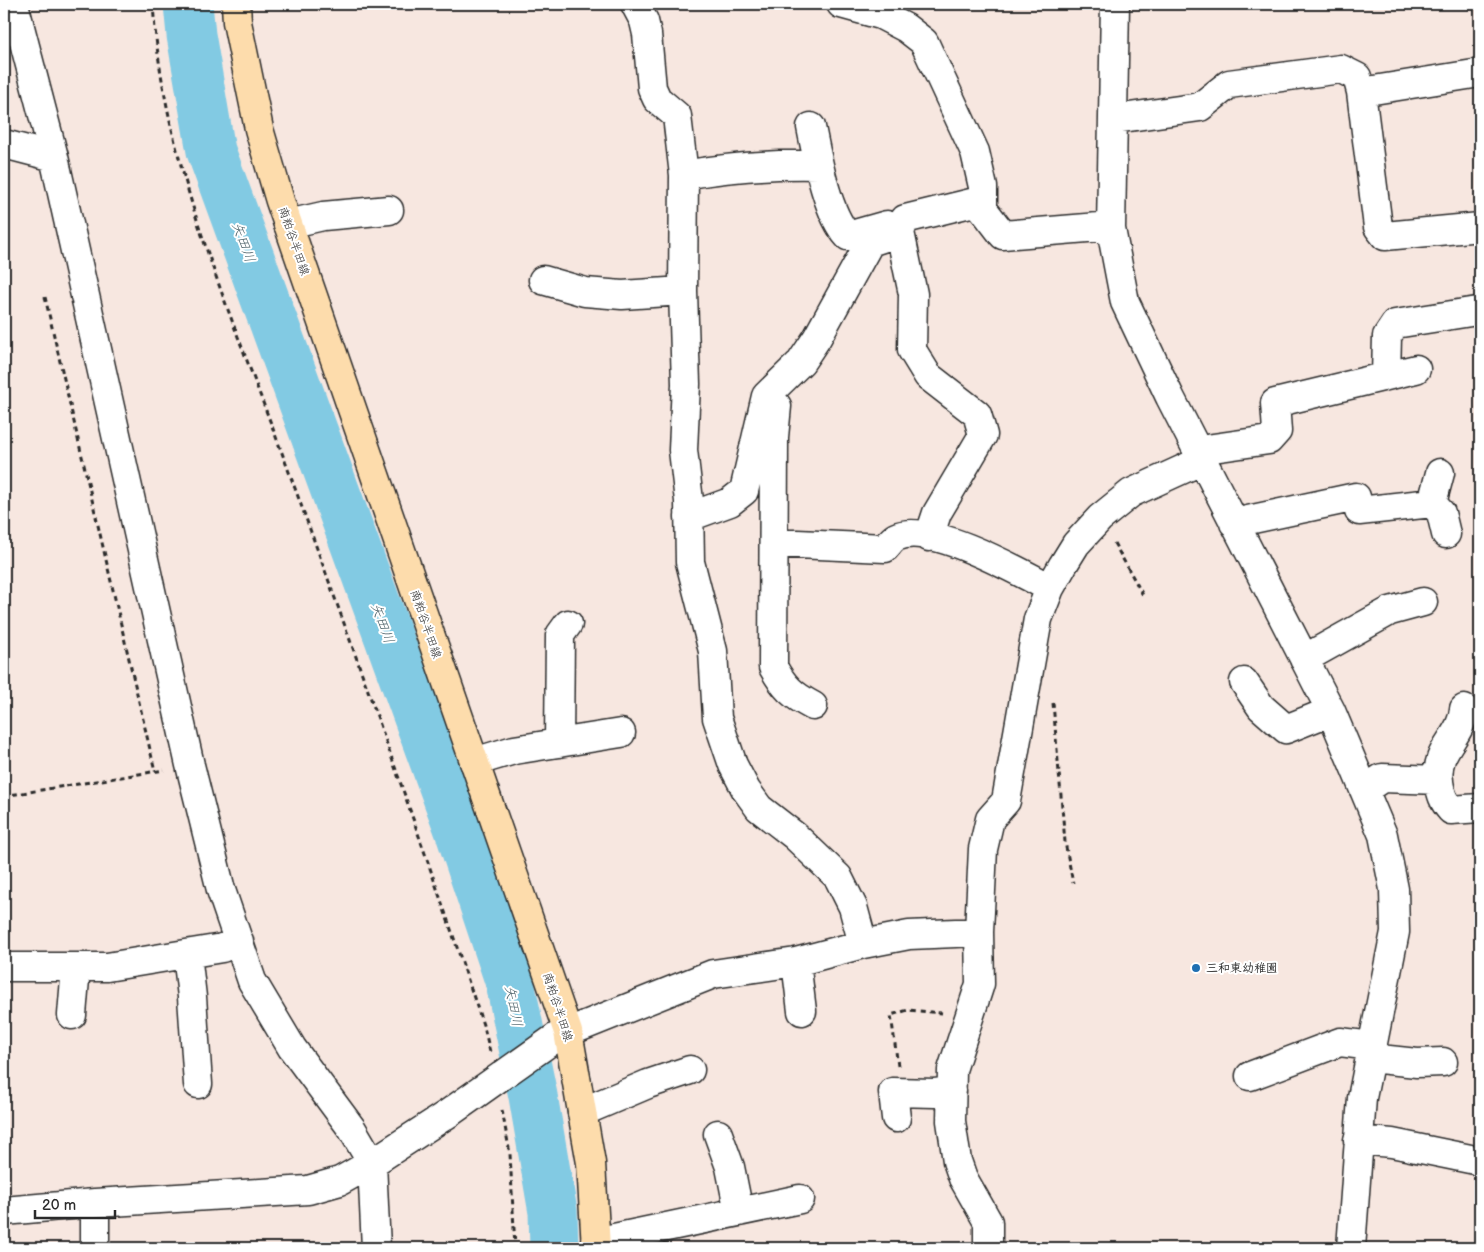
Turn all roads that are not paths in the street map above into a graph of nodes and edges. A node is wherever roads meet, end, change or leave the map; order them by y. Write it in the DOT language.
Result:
graph roads {
  1 [pos="14,4"];
  2 [pos="236,4"];
  3 [pos="635,4"];
  4 [pos="1115,4"];
  5 [pos="850,5"];
  6 [pos="1480,73"];
  7 [pos="1361,92"];
  8 [pos="1115,119"];
  9 [pos="811,127"];
  10 [pos="4,144"];
  11 [pos="54,156"];
  12 [pos="819,165"];
  13 [pos="684,175"];
  14 [pos="983,200"];
  15 [pos="389,210"];
  16 [pos="288,224"];
  17 [pos="903,226"];
  18 [pos="1111,226"];
  19 [pos="1480,227"];
  20 [pos="542,280"];
  21 [pos="683,291"];
  22 [pos="1477,311"];
  23 [pos="1416,369"];
  24 [pos="1386,376"];
  25 [pos="776,387"];
  26 [pos="1201,455"];
  27 [pos="1440,473"];
  28 [pos="1432,503"];
  29 [pos="689,517"];
  30 [pos="1234,523"];
  31 [pos="1446,534"];
  32 [pos="929,537"];
  33 [pos="775,543"];
  34 [pos="1050,588"];
  35 [pos="1423,602"];
  36 [pos="568,624"];
  37 [pos="1304,658"];
  38 [pos="1244,682"];
  39 [pos="813,706"];
  40 [pos="1464,709"];
  41 [pos="1331,711"];
  42 [pos="621,733"];
  43 [pos="560,743"];
  44 [pos="474,762"];
  45 [pos="1439,780"];
  46 [pos="1364,790"];
  47 [pos="1480,808"];
  48 [pos="828,838"];
  49 [pos="979,932"];
  50 [pos="239,941"];
  51 [pos="868,943"];
  52 [pos="187,954"];
  53 [pos="796,962"];
  54 [pos="76,966"];
  55 [pos="4,967"];
  56 [pos="802,1011"];
  57 [pos="72,1014"];
  58 [pos="563,1034"];
  59 [pos="1371,1052"];
  60 [pos="1443,1062"];
  61 [pos="690,1070"];
  62 [pos="1250,1076"];
  63 [pos="198,1084"];
  64 [pos="952,1091"];
  65 [pos="582,1112"];
  66 [pos="896,1118"];
  67 [pos="718,1134"];
  68 [pos="1358,1140"];
  69 [pos="1480,1161"];
  70 [pos="372,1164"];
  71 [pos="800,1199"];
  72 [pos="95,1203"];
  73 [pos="4,1211"];
  74 [pos="739,1212"];
  75 [pos="596,1245"];
  76 [pos="95,1248"];
  77 [pos="376,1248"];
  78 [pos="988,1248"];
  79 [pos="1351,1248"];
  1 -- 11 [label="street"];
  2 -- 16 [label="main road, 南粕谷半田線"];
  3 -- 13 [label="street"];
  4 -- 8 [label="street"];
  5 -- 14 [label="street"];
  6 -- 7 [label="street"];
  7 -- 8 [label="street"];
  7 -- 19 [label="street"];
  8 -- 18 [label="street"];
  9 -- 12 [label="street"];
  10 -- 11 [label="street"];
  11 -- 50 [label="street"];
  12 -- 13 [label="street"];
  12 -- 17 [label="street"];
  13 -- 21 [label="street"];
  14 -- 17 [label="street"];
  14 -- 18 [label="street"];
  15 -- 16 [label="street"];
  16 -- 44 [label="main road, 南粕谷半田線"];
  17 -- 25 [label="street"];
  17 -- 32 [label="street"];
  18 -- 26 [label="street"];
  20 -- 21 [label="street"];
  21 -- 29 [label="street"];
  22 -- 24 [label="street"];
  23 -- 24 [label="street"];
  24 -- 26 [label="street"];
  25 -- 29 [label="street"];
  25 -- 33 [label="street"];
  26 -- 30 [label="street"];
  26 -- 34 [label="street"];
  27 -- 28 [label="street"];
  28 -- 30 [label="street"];
  28 -- 31 [label="street"];
  29 -- 51 [label="street"];
  30 -- 37 [label="street"];
  32 -- 33 [label="street"];
  32 -- 34 [label="street"];
  33 -- 39 [label="street"];
  34 -- 49 [label="street"];
  35 -- 37 [label="street"];
  36 -- 43 [label="street"];
  37 -- 41 [label="street"];
  38 -- 41 [label="street"];
  40 -- 45 [label="street"];
  41 -- 46 [label="street"];
  42 -- 43 [label="street"];
  43 -- 44 [label="street"];
  44 -- 58 [label="main road, 南粕谷半田線"];
  45 -- 46 [label="street"];
  45 -- 47 [label="street"];
  46 -- 59 [label="street"];
  48 -- 51 [label="street"];
  49 -- 51 [label="street"];
  49 -- 64 [label="street"];
  50 -- 52 [label="street"];
  50 -- 70 [label="street"];
  51 -- 53 [label="street"];
  52 -- 54 [label="street"];
  52 -- 63 [label="street"];
  53 -- 56 [label="street"];
  53 -- 58 [label="street"];
  54 -- 55 [label="street"];
  54 -- 57 [label="street"];
  58 -- 65 [label="main road, 南粕谷半田線"];
  58 -- 70 [label="street"];
  59 -- 60 [label="street"];
  59 -- 62 [label="street"];
  59 -- 68 [label="street"];
  61 -- 65 [label="street"];
  64 -- 66 [label="street"];
  64 -- 78 [label="street"];
  65 -- 75 [label="main road, 南粕谷半田線"];
  67 -- 74 [label="street"];
  68 -- 69 [label="street"];
  68 -- 79 [label="street"];
  70 -- 72 [label="street"];
  70 -- 77 [label="street"];
  71 -- 74 [label="street"];
  72 -- 73 [label="street"];
  72 -- 76 [label="street"];
  74 -- 75 [label="street"];
}
